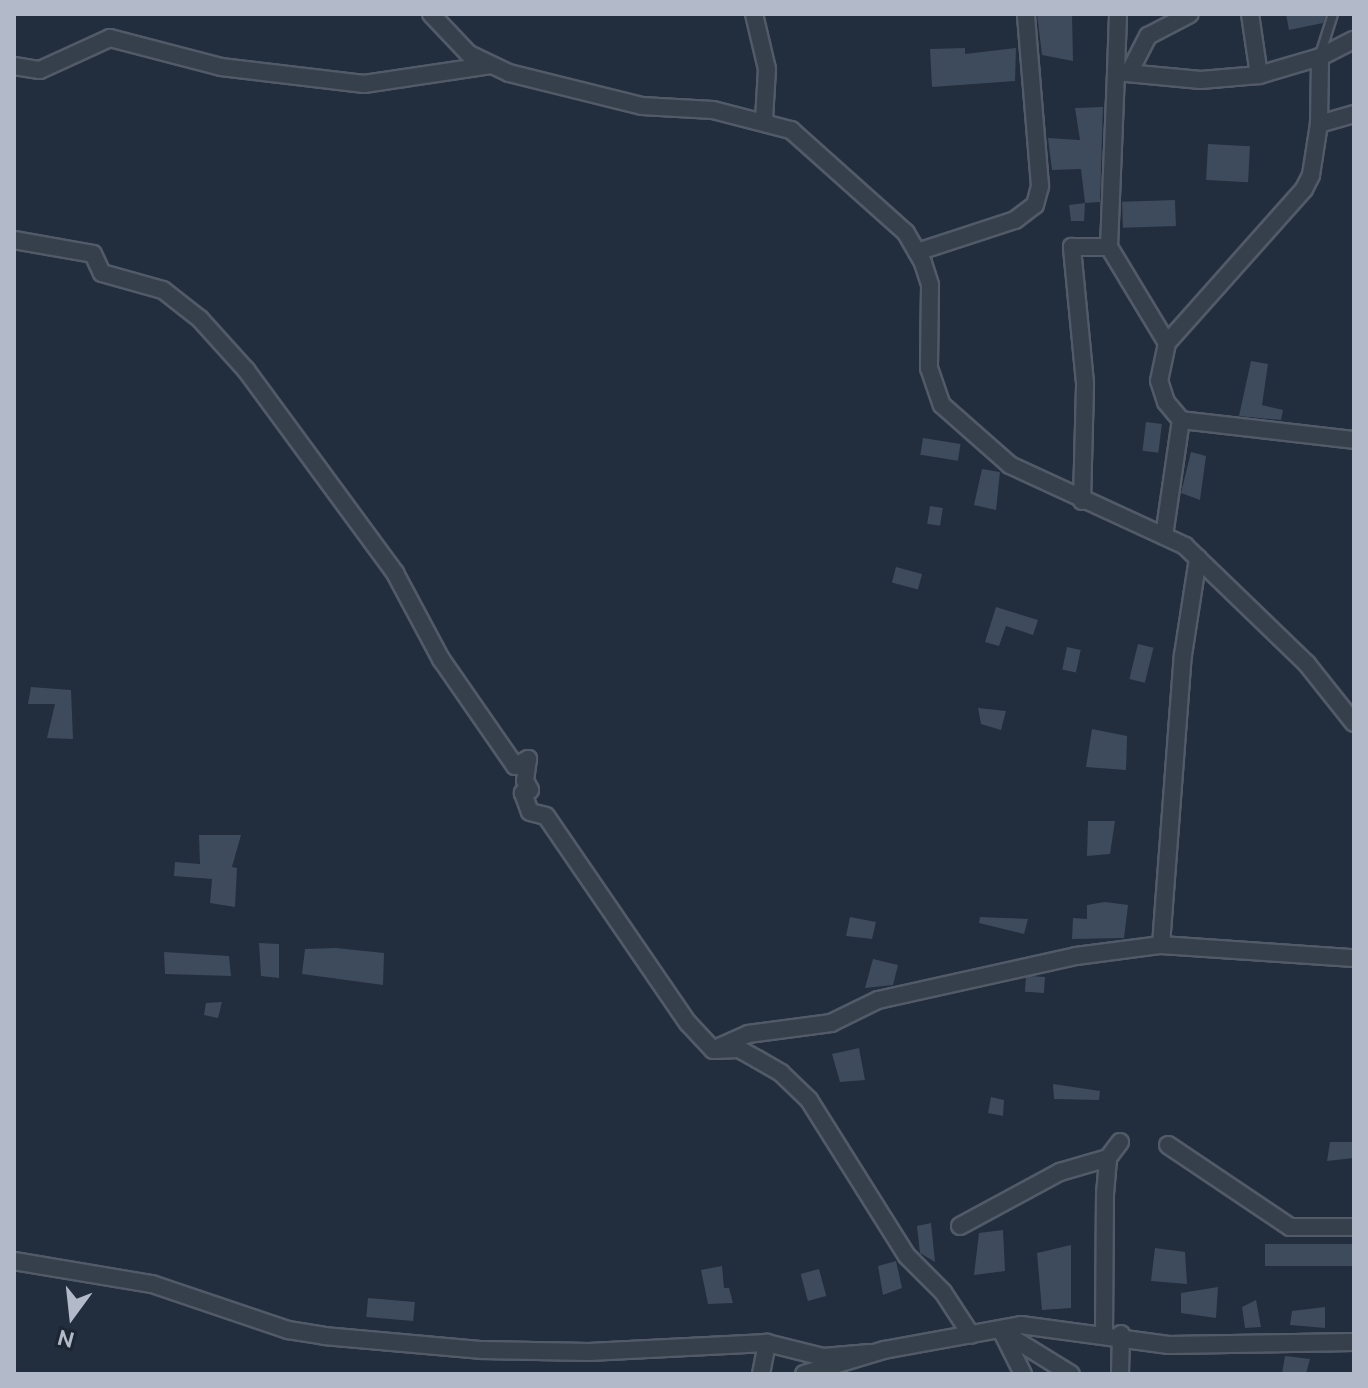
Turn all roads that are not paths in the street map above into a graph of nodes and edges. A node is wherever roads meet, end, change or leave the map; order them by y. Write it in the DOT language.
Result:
graph roads {
  1 [pos="431,14"];
  2 [pos="754,14"];
  3 [pos="1026,14"];
  4 [pos="1118,14"];
  5 [pos="1250,14"];
  6 [pos="1333,14"];
  7 [pos="1182,16"];
  8 [pos="1354,40"];
  9 [pos="1320,57"];
  10 [pos="491,65"];
  11 [pos="14,66"];
  12 [pos="1122,72"];
  13 [pos="1259,75"];
  14 [pos="1354,114"];
  15 [pos="764,119"];
  16 [pos="1319,124"];
  17 [pos="14,240"];
  18 [pos="1109,247"];
  19 [pos="917,252"];
  20 [pos="1167,343"];
  21 [pos="1181,420"];
  22 [pos="1354,440"];
  23 [pos="1082,501"];
  24 [pos="1164,536"];
  25 [pos="1198,558"];
  26 [pos="1354,723"];
  27 [pos="1161,945"];
  28 [pos="1354,958"];
  29 [pos="713,1050"];
  30 [pos="1120,1142"];
  31 [pos="1168,1145"];
  32 [pos="1108,1158"];
  33 [pos="960,1226"];
  34 [pos="1354,1227"];
  35 [pos="14,1261"];
  36 [pos="1001,1331"];
  37 [pos="971,1335"];
  38 [pos="1119,1336"];
  39 [pos="1354,1342"];
  40 [pos="767,1343"];
  41 [pos="870,1353"];
  42 [pos="761,1374"];
  43 [pos="804,1374"];
  44 [pos="1023,1374"];
  45 [pos="1071,1374"];
  46 [pos="1120,1374"];
  1 -- 10 [label="street"];
  2 -- 15 [label="street"];
  3 -- 19 [label="street"];
  4 -- 12 [label="street"];
  5 -- 13 [label="street"];
  6 -- 9 [label="lane"];
  7 -- 12 [label="street"];
  8 -- 9 [label="street"];
  9 -- 13 [label="street"];
  9 -- 16 [label="street"];
  10 -- 11 [label="street"];
  10 -- 15 [label="street"];
  12 -- 13 [label="street"];
  12 -- 18 [label="street"];
  14 -- 16 [label="street"];
  15 -- 19 [label="street"];
  16 -- 20 [label="street"];
  17 -- 29 [label="street"];
  18 -- 20 [label="street"];
  18 -- 23 [label="street"];
  19 -- 23 [label="street"];
  20 -- 21 [label="street"];
  21 -- 22 [label="street"];
  21 -- 24 [label="street"];
  23 -- 24 [label="street"];
  24 -- 25 [label="street"];
  25 -- 26 [label="street"];
  25 -- 27 [label="street"];
  27 -- 28 [label="street"];
  27 -- 29 [label="street"];
  29 -- 37 [label="street"];
  30 -- 32 [label="street"];
  31 -- 34 [label="street"];
  32 -- 33 [label="street"];
  32 -- 38 [label="street"];
  35 -- 40 [label="street"];
  36 -- 37 [label="street"];
  36 -- 38 [label="street"];
  36 -- 44 [label="street"];
  36 -- 45 [label="street"];
  37 -- 41 [label="street"];
  38 -- 39 [label="street"];
  38 -- 46 [label="street"];
  40 -- 41 [label="street"];
  40 -- 42 [label="street"];
  41 -- 43 [label="street"];
}
